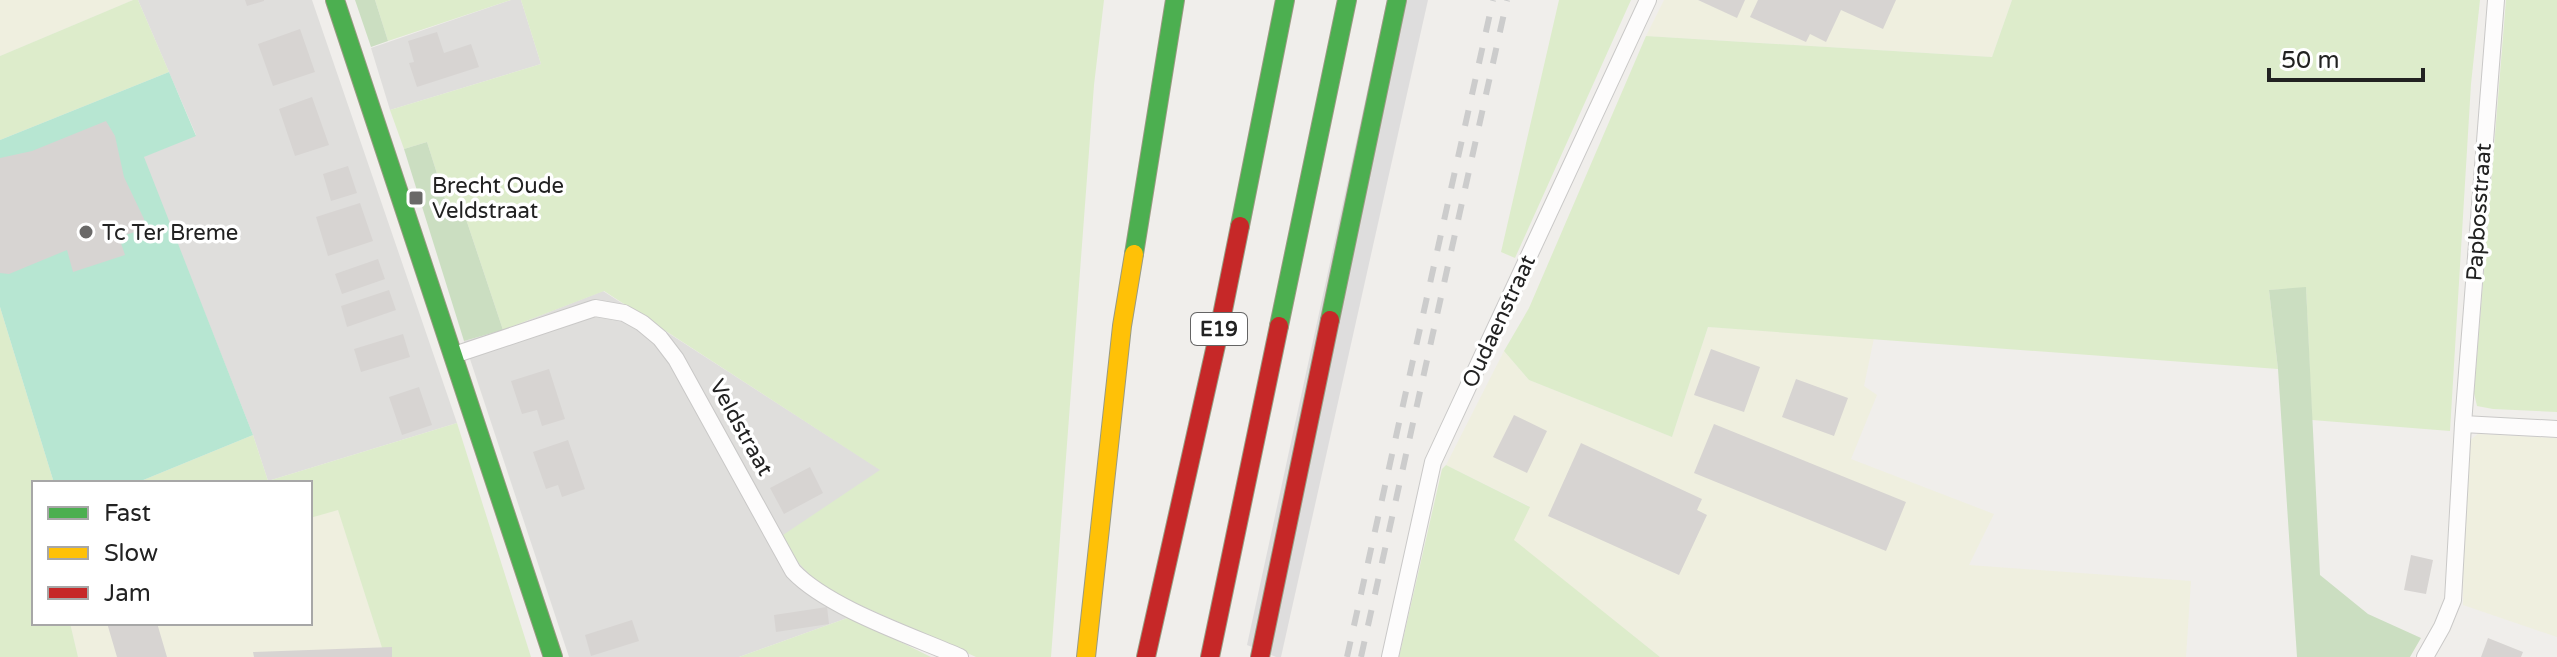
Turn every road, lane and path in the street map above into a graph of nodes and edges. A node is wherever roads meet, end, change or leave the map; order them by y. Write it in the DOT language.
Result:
graph roads {
  1 [pos="335,0"];
  2 [pos="1175,0"];
  3 [pos="1285,0"];
  4 [pos="1347,0"];
  5 [pos="1397,0"];
  6 [pos="1648,0"];
  7 [pos="2496,0"];
  8 [pos="454,355"];
  9 [pos="2463,424"];
  10 [pos="2557,429"];
  11 [pos="1261,654"];
  12 [pos="553,657"];
  13 [pos="960,657"];
  14 [pos="1086,657"];
  15 [pos="1146,657"];
  16 [pos="1210,657"];
  17 [pos="1390,657"];
  18 [pos="2425,657"];
  1 -- 8 [label="main road"];
  2 -- 14 [label="main road"];
  3 -- 15 [label="main road, E19"];
  4 -- 16 [label="main road, E19"];
  5 -- 11 [label="main road"];
  6 -- 17 [label="street, Oudaenstraat"];
  7 -- 9 [label="street, Papbosstraat"];
  8 -- 12 [label="main road"];
  8 -- 13 [label="street, Veldstraat"];
  9 -- 10 [label="street"];
  9 -- 18 [label="street, Papbosstraat"];
}
